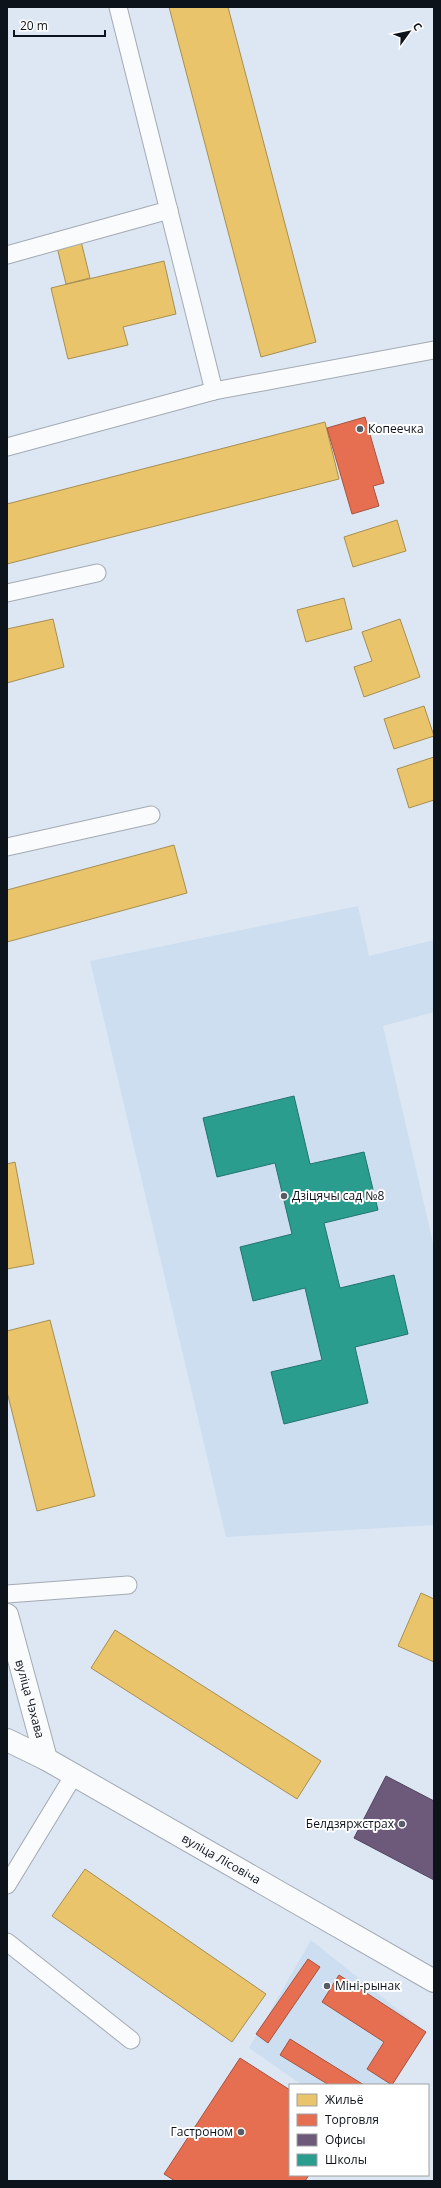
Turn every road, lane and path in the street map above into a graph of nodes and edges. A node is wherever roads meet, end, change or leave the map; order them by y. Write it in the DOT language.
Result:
graph roads {
  1 [pos="118,7"];
  2 [pos="169,210"];
  3 [pos="7,255"];
  4 [pos="434,350"];
  5 [pos="214,391"];
  6 [pos="7,447"];
  7 [pos="97,573"];
  8 [pos="7,593"];
  9 [pos="151,815"];
  10 [pos="7,847"];
  11 [pos="128,1585"];
  12 [pos="7,1594"];
  13 [pos="7,1615"];
  14 [pos="7,1740"];
  15 [pos="46,1759"];
  16 [pos="74,1775"];
  17 [pos="7,1886"];
  18 [pos="7,1942"];
  19 [pos="434,1981"];
  20 [pos="131,2040"];
  1 -- 2 [label="lane"];
  2 -- 3 [label="lane"];
  2 -- 5 [label="lane"];
  4 -- 5 [label="lane"];
  5 -- 6 [label="lane"];
  7 -- 8 [label="lane"];
  9 -- 10 [label="lane"];
  11 -- 12 [label="lane"];
  13 -- 15 [label="street, вуліца Чэхава"];
  14 -- 15 [label="street, вуліца Лісовіча"];
  15 -- 16 [label="street, вуліца Лісовіча"];
  16 -- 17 [label="lane"];
  16 -- 19 [label="street, вуліца Лісовіча"];
  18 -- 20 [label="lane"];
}
